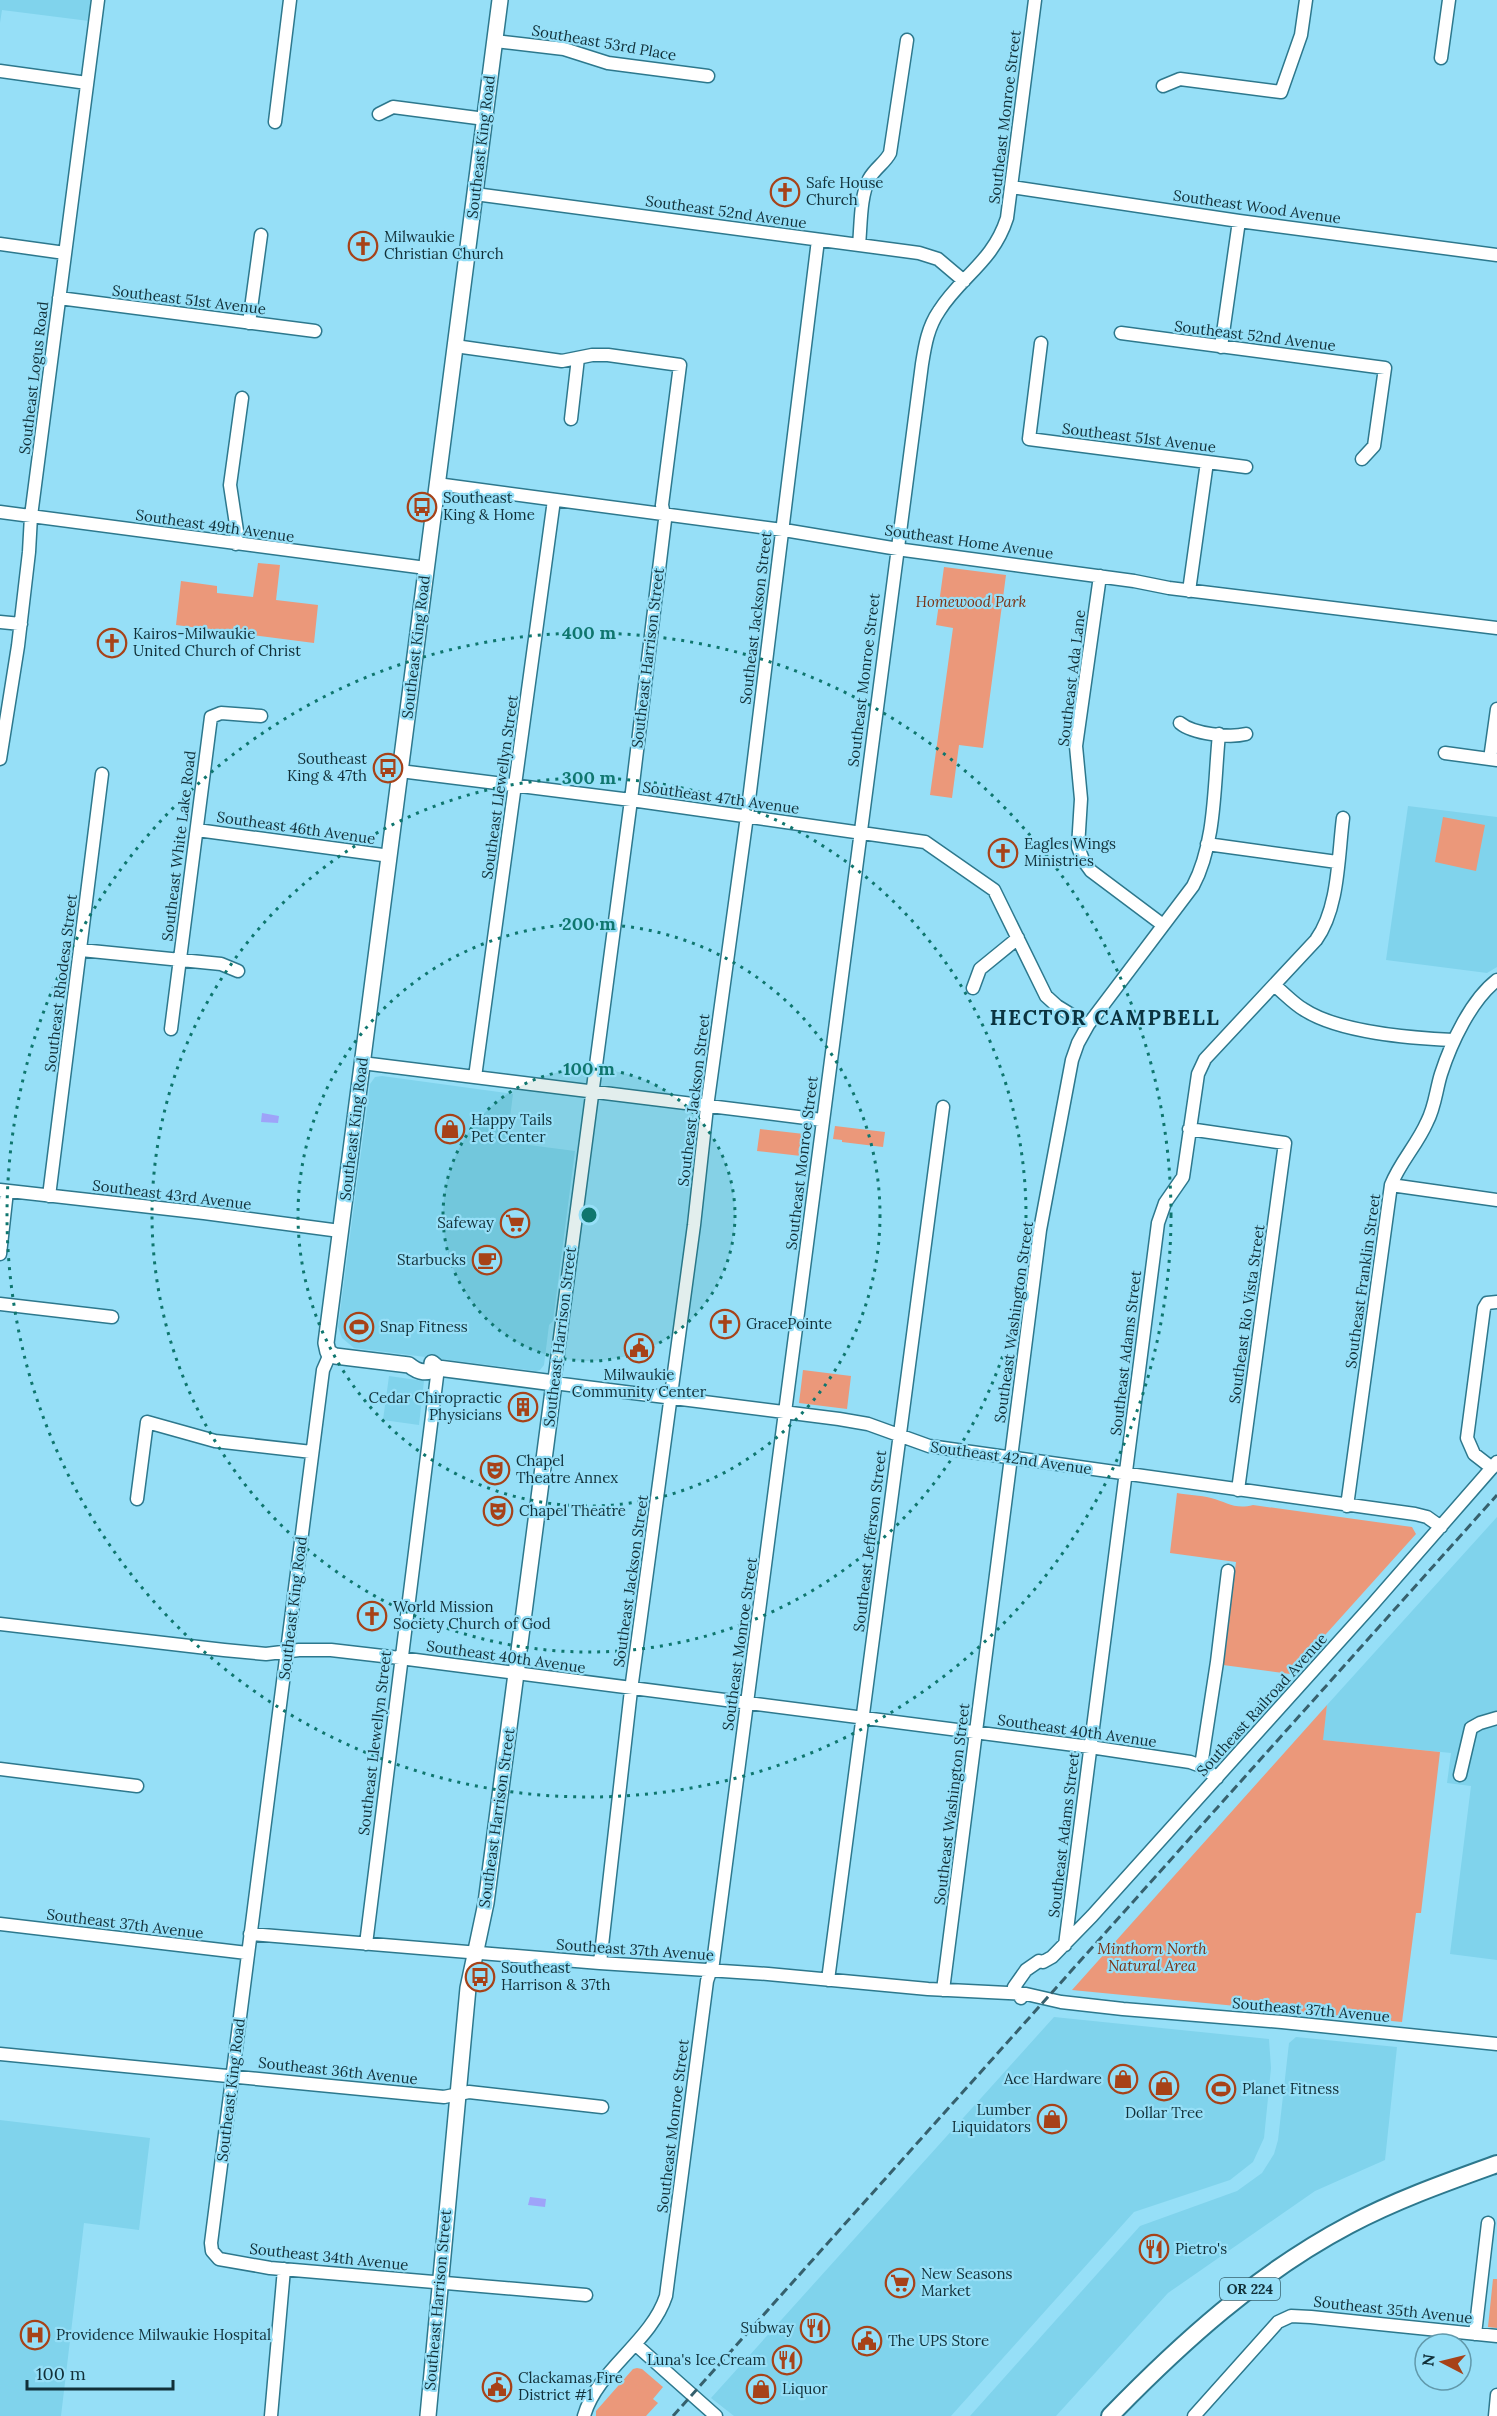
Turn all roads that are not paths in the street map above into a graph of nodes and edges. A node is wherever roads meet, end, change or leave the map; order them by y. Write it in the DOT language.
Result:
graph roads {
  1 [pos="98,0"];
  2 [pos="290,0"];
  3 [pos="500,0"];
  4 [pos="1035,0"];
  5 [pos="1306,0"];
  6 [pos="1449,0"];
  7 [pos="907,40"];
  8 [pos="495,41"];
  9 [pos="1441,58"];
  10 [pos="0,71"];
  11 [pos="708,76"];
  12 [pos="87,83"];
  13 [pos="1163,86"];
  14 [pos="379,114"];
  15 [pos="485,119"];
  16 [pos="275,122"];
  17 [pos="1012,187"];
  18 [pos="475,194"];
  19 [pos="1239,221"];
  20 [pos="261,235"];
  21 [pos="818,240"];
  22 [pos="0,244"];
  23 [pos="859,245"];
  24 [pos="65,253"];
  25 [pos="1497,255"];
  26 [pos="964,281"];
  27 [pos="59,298"];
  28 [pos="249,323"];
  29 [pos="315,331"];
  30 [pos="1121,333"];
  31 [pos="1041,344"];
  32 [pos="455,346"];
  33 [pos="1221,347"];
  34 [pos="578,358"];
  35 [pos="242,398"];
  36 [pos="571,418"];
  37 [pos="1362,459"];
  38 [pos="1207,462"];
  39 [pos="1246,467"];
  40 [pos="437,484"];
  41 [pos="554,500"];
  42 [pos="0,512"];
  43 [pos="665,515"];
  44 [pos="31,516"];
  45 [pos="783,531"];
  46 [pos="236,544"];
  47 [pos="897,548"];
  48 [pos="426,568"];
  49 [pos="1100,576"];
  50 [pos="1189,591"];
  51 [pos="0,622"];
  52 [pos="21,624"];
  53 [pos="1497,628"];
  54 [pos="1497,709"];
  55 [pos="261,716"];
  56 [pos="1180,723"];
  57 [pos="1219,734"];
  58 [pos="1246,734"];
  59 [pos="1445,753"];
  60 [pos="0,759"];
  61 [pos="1494,759"];
  62 [pos="400,771"];
  63 [pos="102,774"];
  64 [pos="516,786"];
  65 [pos="631,800"];
  66 [pos="747,816"];
  67 [pos="1343,818"];
  68 [pos="197,830"];
  69 [pos="859,832"];
  70 [pos="1208,844"];
  71 [pos="390,856"];
  72 [pos="1337,862"];
  73 [pos="1163,925"];
  74 [pos="1018,938"];
  75 [pos="81,950"];
  76 [pos="180,960"];
  77 [pos="238,971"];
  78 [pos="1497,980"];
  79 [pos="1275,985"];
  80 [pos="973,988"];
  81 [pos="1088,1025"];
  82 [pos="171,1029"];
  83 [pos="1453,1040"];
  84 [pos="362,1063"];
  85 [pos="475,1077"];
  86 [pos="593,1091"];
  87 [pos="707,1107"];
  88 [pos="942,1107"];
  89 [pos="822,1120"];
  90 [pos="1189,1129"];
  91 [pos="1391,1185"];
  92 [pos="4,1191"];
  93 [pos="49,1196"];
  94 [pos="1497,1200"];
  95 [pos="340,1232"];
  96 [pos="0,1254"];
  97 [pos="1492,1303"];
  98 [pos="0,1304"];
  99 [pos="112,1317"];
  100 [pos="330,1354"];
  101 [pos="438,1368"];
  102 [pos="554,1383"];
  103 [pos="670,1399"];
  104 [pos="786,1413"];
  105 [pos="898,1436"];
  106 [pos="312,1452"];
  107 [pos="1010,1459"];
  108 [pos="1495,1465"];
  109 [pos="1126,1474"];
  110 [pos="1238,1490"];
  111 [pos="137,1499"];
  112 [pos="1347,1506"];
  113 [pos="1441,1527"];
  114 [pos="1227,1571"];
  115 [pos="0,1624"];
  116 [pos="288,1652"];
  117 [pos="400,1658"];
  118 [pos="516,1673"];
  119 [pos="631,1690"];
  120 [pos="746,1704"];
  121 [pos="862,1718"];
  122 [pos="1497,1718"];
  123 [pos="976,1733"];
  124 [pos="1090,1747"];
  125 [pos="1201,1766"];
  126 [pos="0,1769"];
  127 [pos="1460,1775"];
  128 [pos="1217,1778"];
  129 [pos="137,1786"];
  130 [pos="0,1924"];
  131 [pos="249,1934"];
  132 [pos="366,1944"];
  133 [pos="1065,1945"];
  134 [pos="247,1953"];
  135 [pos="475,1953"];
  136 [pos="600,1963"];
  137 [pos="711,1970"];
  138 [pos="828,1980"];
  139 [pos="943,1990"];
  140 [pos="1018,1995"];
  141 [pos="1497,2044"];
  142 [pos="0,2054"];
  143 [pos="232,2076"];
  144 [pos="457,2095"];
  145 [pos="602,2107"];
  146 [pos="1497,2164"];
  147 [pos="1488,2223"];
  148 [pos="214,2255"];
  149 [pos="284,2269"];
  150 [pos="439,2282"];
  151 [pos="586,2295"];
  152 [pos="1475,2334"];
  153 [pos="1497,2336"];
  154 [pos="635,2344"];
  155 [pos="1497,2395"];
  156 [pos="711,2414"];
  157 [pos="1197,2415"];
  158 [pos="271,2416"];
  159 [pos="428,2416"];
  160 [pos="584,2416"];
  161 [pos="1110,2416"];
  162 [pos="1495,2416"];
  1 -- 12 [label="street, Southeast Logus Road"];
  2 -- 16 [label="street"];
  3 -- 8 [label="main road, Southeast King Road"];
  4 -- 17 [label="street, Southeast Monroe Street"];
  5 -- 13 [label="street"];
  6 -- 9 [label="street"];
  7 -- 23 [label="street"];
  8 -- 11 [label="street, Southeast 53rd Place"];
  8 -- 15 [label="main road, Southeast King Road"];
  10 -- 12 [label="street"];
  12 -- 24 [label="street, Southeast Logus Road"];
  14 -- 15 [label="street"];
  15 -- 18 [label="main road, Southeast King Road"];
  17 -- 19 [label="street, Southeast Wood Avenue"];
  17 -- 26 [label="street, Southeast Monroe Street"];
  18 -- 21 [label="street, Southeast 52nd Avenue"];
  18 -- 32 [label="main road, Southeast King Road"];
  19 -- 25 [label="street, Southeast Wood Avenue"];
  19 -- 33 [label="street"];
  20 -- 28 [label="street"];
  21 -- 23 [label="street, Southeast 52nd Avenue"];
  21 -- 45 [label="street, Southeast Jackson Street"];
  22 -- 24 [label="street"];
  23 -- 26 [label="street, Southeast 52nd Avenue"];
  24 -- 27 [label="street, Southeast Logus Road"];
  26 -- 47 [label="street, Southeast Monroe Street"];
  27 -- 28 [label="street, Southeast 51st Avenue"];
  27 -- 44 [label="street, Southeast Logus Road"];
  28 -- 29 [label="street, Southeast 51st Avenue"];
  30 -- 33 [label="street, Southeast 52nd Avenue"];
  31 -- 38 [label="street, Southeast 51st Avenue"];
  32 -- 34 [label="street"];
  32 -- 40 [label="main road, Southeast King Road"];
  33 -- 37 [label="street, Southeast 52nd Avenue"];
  34 -- 36 [label="street"];
  34 -- 43 [label="street, Southeast Harrison Street"];
  35 -- 46 [label="street"];
  38 -- 39 [label="street, Southeast 51st Avenue"];
  38 -- 50 [label="street"];
  40 -- 41 [label="street, Southeast Home Avenue"];
  40 -- 48 [label="main road, Southeast King Road"];
  41 -- 43 [label="street, Southeast Home Avenue"];
  41 -- 64 [label="street, Southeast Llewellyn Street"];
  42 -- 44 [label="street, Southeast 49th Avenue"];
  43 -- 45 [label="street, Southeast Home Avenue"];
  43 -- 65 [label="street, Southeast Harrison Street"];
  44 -- 46 [label="street, Southeast 49th Avenue"];
  44 -- 52 [label="street, Southeast Logus Road"];
  45 -- 47 [label="street, Southeast Home Avenue"];
  45 -- 66 [label="street, Southeast Jackson Street"];
  46 -- 48 [label="street, Southeast 49th Avenue"];
  47 -- 49 [label="street, Southeast Home Avenue"];
  47 -- 69 [label="street, Southeast Monroe Street"];
  48 -- 62 [label="main road, Southeast King Road"];
  49 -- 50 [label="street, Southeast Home Avenue"];
  49 -- 73 [label="street, Southeast Ada Lane"];
  50 -- 53 [label="street, Southeast Home Avenue"];
  51 -- 52 [label="street"];
  52 -- 60 [label="street, Southeast Logus Road"];
  54 -- 61 [label="street"];
  55 -- 68 [label="street, Southeast White Lake Road"];
  56 -- 57 [label="street"];
  57 -- 58 [label="street"];
  57 -- 70 [label="street, Southeast Washington Street"];
  59 -- 61 [label="street"];
  62 -- 64 [label="street, Southeast 47th Avenue"];
  62 -- 71 [label="main road, Southeast King Road"];
  63 -- 75 [label="street, Southeast Rhodesa Street"];
  64 -- 65 [label="street, Southeast 47th Avenue"];
  64 -- 85 [label="street, Southeast Llewellyn Street"];
  65 -- 66 [label="street, Southeast 47th Avenue"];
  65 -- 86 [label="street, Southeast Harrison Street"];
  66 -- 69 [label="street, Southeast 47th Avenue"];
  66 -- 87 [label="street, Southeast Jackson Street"];
  67 -- 72 [label="street, Southeast Adams Street"];
  68 -- 71 [label="street, Southeast 46th Avenue"];
  68 -- 76 [label="street, Southeast White Lake Road"];
  69 -- 74 [label="street, Southeast 47th Avenue"];
  69 -- 89 [label="street, Southeast Monroe Street"];
  70 -- 72 [label="street"];
  70 -- 73 [label="street, Southeast Washington Street"];
  71 -- 84 [label="main road, Southeast King Road"];
  72 -- 79 [label="street, Southeast Adams Street"];
  73 -- 81 [label="street, Southeast Washington Street"];
  74 -- 80 [label="street"];
  74 -- 81 [label="street, Southeast 47th Avenue"];
  75 -- 76 [label="street"];
  75 -- 93 [label="street, Southeast Rhodesa Street"];
  76 -- 77 [label="street"];
  76 -- 82 [label="street, Southeast White Lake Road"];
  78 -- 83 [label="street, Southeast Franklin Street"];
  79 -- 83 [label="street"];
  79 -- 90 [label="street, Southeast Adams Street"];
  81 -- 107 [label="street, Southeast Washington Street"];
  83 -- 91 [label="street, Southeast Franklin Street"];
  84 -- 85 [label="street"];
  84 -- 95 [label="main road, Southeast King Road"];
  85 -- 86 [label="street"];
  86 -- 87 [label="street"];
  86 -- 102 [label="street, Southeast Harrison Street"];
  87 -- 89 [label="street"];
  87 -- 103 [label="street, Southeast Jackson Street"];
  88 -- 105 [label="street, Southeast Jefferson Street"];
  89 -- 104 [label="street, Southeast Monroe Street"];
  90 -- 109 [label="street, Southeast Adams Street"];
  90 -- 110 [label="street, Southeast Rio Vista Street"];
  91 -- 94 [label="street"];
  91 -- 112 [label="street, Southeast Franklin Street"];
  92 -- 93 [label="street, Southeast 43rd Avenue"];
  92 -- 96 [label="street"];
  93 -- 95 [label="street, Southeast 43rd Avenue"];
  95 -- 100 [label="main road, Southeast King Road"];
  97 -- 108 [label="street"];
  98 -- 99 [label="street"];
  100 -- 101 [label="main road, Southeast 42nd Avenue"];
  100 -- 106 [label="street, Southeast King Road"];
  101 -- 102 [label="main road, Southeast 42nd Avenue"];
  101 -- 117 [label="street, Southeast Llewellyn Street"];
  102 -- 103 [label="street, Southeast 42nd Avenue"];
  102 -- 118 [label="main road, Southeast Harrison Street"];
  103 -- 104 [label="street, Southeast 42nd Avenue"];
  103 -- 119 [label="street, Southeast Jackson Street"];
  104 -- 105 [label="street, Southeast 42nd Avenue"];
  104 -- 120 [label="street, Southeast Monroe Street"];
  105 -- 107 [label="street, Southeast 42nd Avenue"];
  105 -- 121 [label="street, Southeast Jefferson Street"];
  106 -- 111 [label="street"];
  106 -- 116 [label="street, Southeast King Road"];
  107 -- 109 [label="street, Southeast 42nd Avenue"];
  107 -- 123 [label="street, Southeast Washington Street"];
  108 -- 113 [label="street, Southeast Railroad Avenue"];
  109 -- 110 [label="street, Southeast 42nd Avenue"];
  109 -- 124 [label="street, Southeast Adams Street"];
  110 -- 112 [label="street, Southeast 42nd Avenue"];
  112 -- 113 [label="street, Southeast 42nd Avenue"];
  113 -- 128 [label="street, Southeast Railroad Avenue"];
  114 -- 125 [label="street"];
  115 -- 116 [label="street, Southeast 40th Avenue"];
  116 -- 117 [label="street, Southeast 40th Avenue"];
  116 -- 131 [label="street, Southeast King Road"];
  117 -- 118 [label="street, Southeast 40th Avenue"];
  117 -- 132 [label="street, Southeast Llewellyn Street"];
  118 -- 119 [label="street, Southeast 40th Avenue"];
  118 -- 135 [label="main road, Southeast Harrison Street"];
  119 -- 120 [label="street, Southeast 40th Avenue"];
  119 -- 136 [label="street, Southeast Jackson Street"];
  120 -- 121 [label="street, Southeast 40th Avenue"];
  120 -- 137 [label="street, Southeast Monroe Street"];
  121 -- 123 [label="street, Southeast 40th Avenue"];
  121 -- 138 [label="street, Southeast Jefferson Street"];
  122 -- 127 [label="street"];
  123 -- 124 [label="street, Southeast 40th Avenue"];
  123 -- 139 [label="street, Southeast Washington Street"];
  124 -- 125 [label="street, Southeast 40th Avenue"];
  124 -- 133 [label="street, Southeast Adams Street"];
  125 -- 128 [label="street, Southeast 40th Avenue"];
  126 -- 129 [label="street"];
  128 -- 133 [label="street, Southeast Railroad Avenue"];
  130 -- 134 [label="street, Southeast 37th Avenue"];
  131 -- 132 [label="street, Southeast 37th Avenue"];
  131 -- 134 [label="street, Southeast King Road"];
  132 -- 135 [label="street, Southeast 37th Avenue"];
  133 -- 140 [label="street, Southeast Railroad Avenue"];
  134 -- 143 [label="street, Southeast King Road"];
  135 -- 136 [label="street, Southeast 37th Avenue"];
  135 -- 144 [label="main road, Southeast Harrison Street"];
  136 -- 137 [label="street, Southeast 37th Avenue"];
  137 -- 138 [label="street, Southeast 37th Avenue"];
  137 -- 154 [label="street, Southeast Monroe Street"];
  138 -- 139 [label="street, Southeast 37th Avenue"];
  139 -- 140 [label="street, Southeast 37th Avenue"];
  140 -- 141 [label="street, Southeast 37th Avenue"];
  142 -- 143 [label="street, Southeast 36th Avenue"];
  143 -- 144 [label="street, Southeast 36th Avenue"];
  143 -- 148 [label="street, Southeast King Road"];
  144 -- 145 [label="street, Southeast 36th Avenue"];
  144 -- 150 [label="main road, Southeast Harrison Street"];
  146 -- 161 [label="highway, OR 224"];
  147 -- 152 [label="street"];
  148 -- 149 [label="street, Southeast 34th Avenue"];
  149 -- 150 [label="street, Southeast 34th Avenue"];
  149 -- 158 [label="street"];
  150 -- 151 [label="street, Southeast 34th Avenue"];
  150 -- 159 [label="main road, Southeast Harrison Street"];
  152 -- 153 [label="street, Southeast 35th Avenue"];
  152 -- 157 [label="street, Southeast 35th Avenue"];
  154 -- 156 [label="street"];
  154 -- 160 [label="street"];
  155 -- 162 [label="street"];
}
